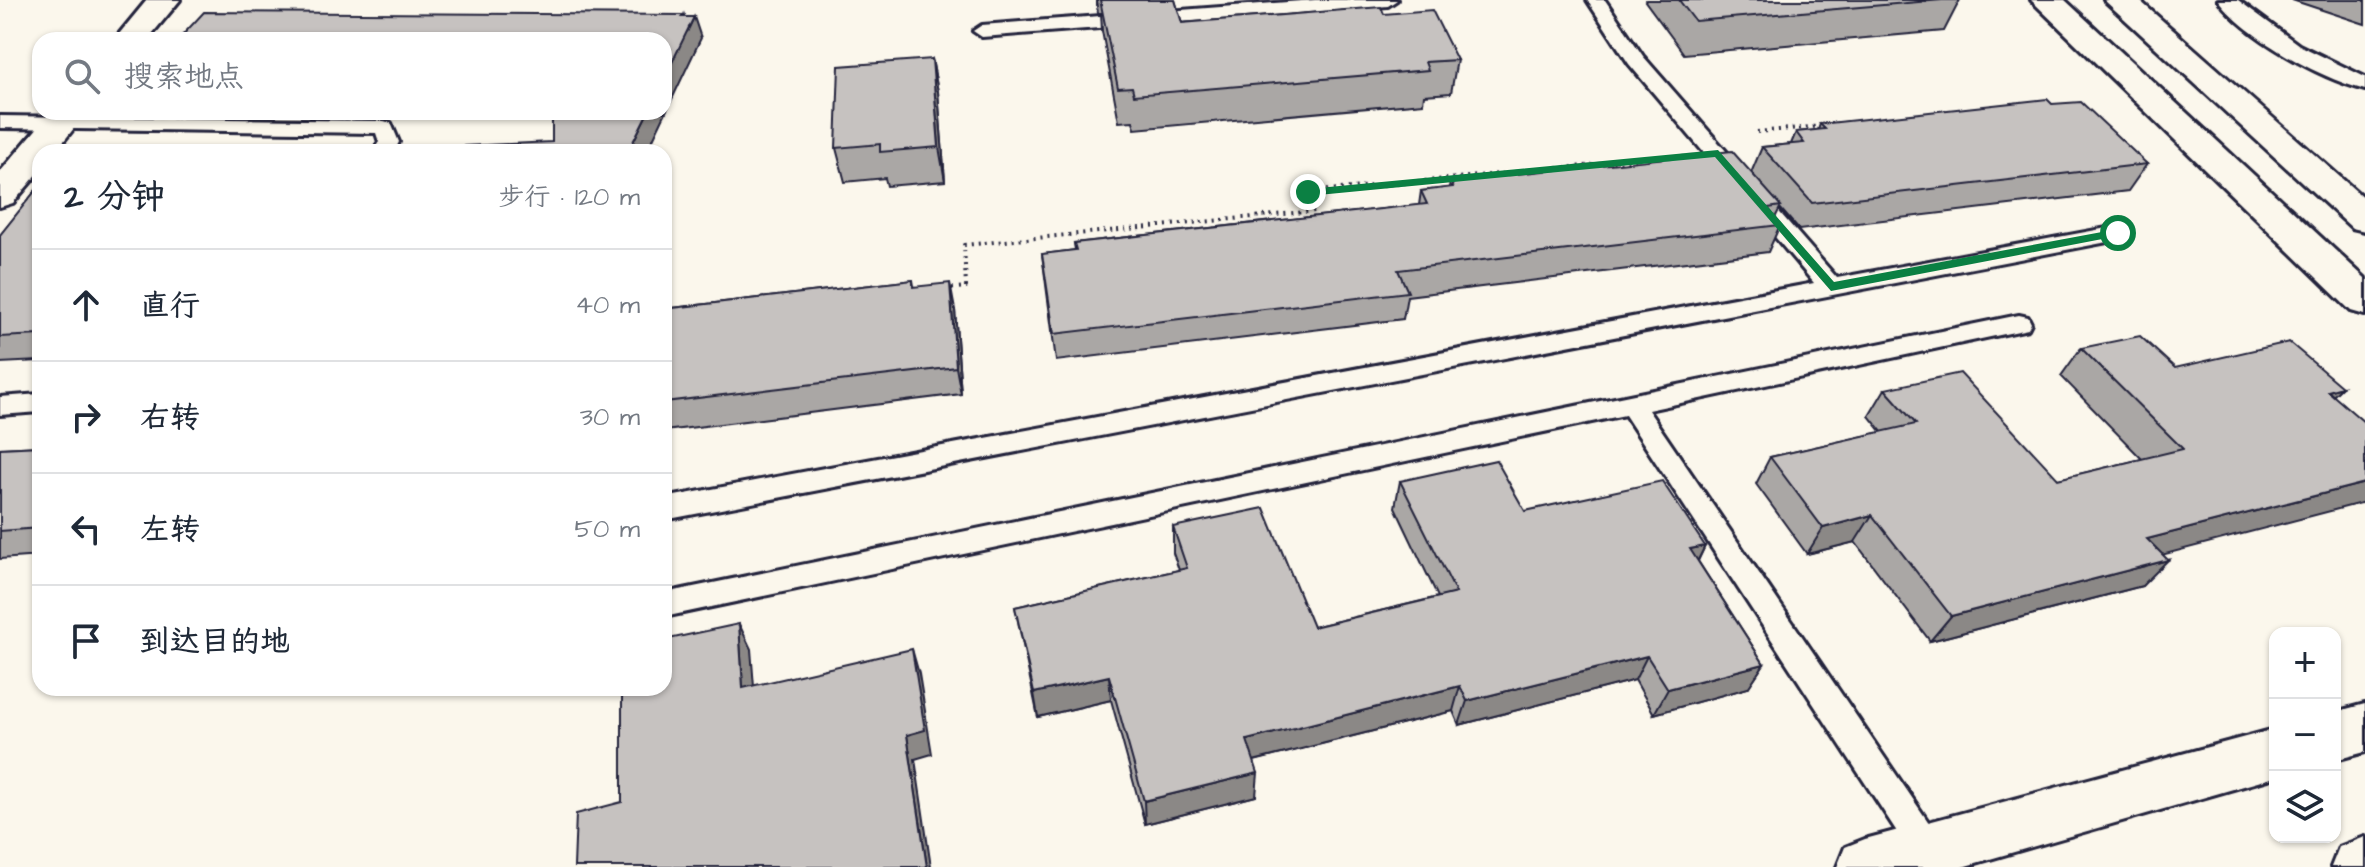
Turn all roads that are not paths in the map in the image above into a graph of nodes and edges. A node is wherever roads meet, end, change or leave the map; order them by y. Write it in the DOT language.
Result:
graph roads {
  1 [pos="164,0"];
  2 [pos="1388,0"];
  3 [pos="1596,0"];
  4 [pos="2047,0"];
  5 [pos="2120,0"];
  6 [pos="2227,0"];
  7 [pos="982,31"];
  8 [pos="137,32"];
  9 [pos="2365,84"];
  10 [pos="32,120"];
  11 [pos="62,120"];
  12 [pos="161,120"];
  13 [pos="0,122"];
  14 [pos="42,144"];
  15 [pos="388,144"];
  16 [pos="32,157"];
  17 [pos="0,195"];
  18 [pos="2365,219"];
  19 [pos="2118,233"];
  20 [pos="1831,287"];
  21 [pos="2365,301"];
  22 [pos="2019,323"];
  23 [pos="32,404"];
  24 [pos="1631,404"];
  25 [pos="0,406"];
  26 [pos="672,507"];
  27 [pos="672,603"];
  28 [pos="2365,728"];
  29 [pos="2341,734"];
  30 [pos="2269,755"];
  31 [pos="1928,850"];
  32 [pos="1865,867"];
  1 -- 8 [label="street"];
  2 -- 7 [label="lane"];
  3 -- 20 [label="lane"];
  4 -- 21 [label="street"];
  5 -- 18 [label="street"];
  6 -- 9 [label="lane"];
  10 -- 13 [label="lane"];
  11 -- 14 [label="street"];
  12 -- 15 [label="lane"];
  16 -- 17 [label="street"];
  19 -- 20 [label="lane"];
  20 -- 26 [label="lane"];
  22 -- 24 [label="lane"];
  23 -- 25 [label="lane"];
  24 -- 27 [label="lane"];
  24 -- 31 [label="lane"];
  28 -- 29 [label="street"];
  30 -- 31 [label="street"];
  31 -- 32 [label="street"];
}
